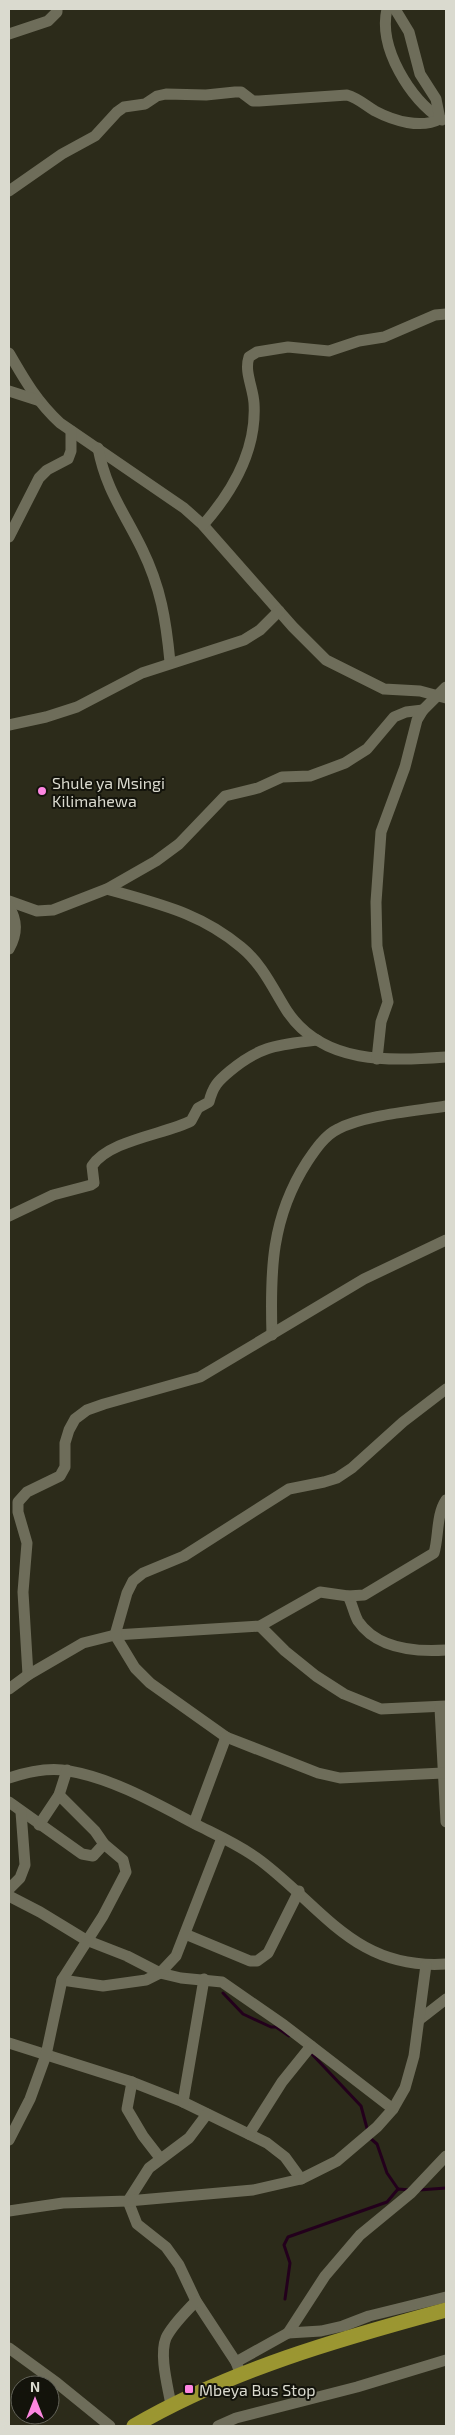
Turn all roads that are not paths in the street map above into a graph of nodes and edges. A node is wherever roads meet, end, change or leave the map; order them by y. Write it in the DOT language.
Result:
graph roads {
  1 [pos="57,9"];
  2 [pos="387,9"];
  3 [pos="396,9"];
  4 [pos="9,34"];
  5 [pos="443,121"];
  6 [pos="9,191"];
  7 [pos="446,314"];
  8 [pos="9,353"];
  9 [pos="9,392"];
  10 [pos="37,400"];
  11 [pos="71,431"];
  12 [pos="98,448"];
  13 [pos="203,524"];
  14 [pos="9,538"];
  15 [pos="279,611"];
  16 [pos="170,662"];
  17 [pos="443,693"];
  18 [pos="423,710"];
  19 [pos="9,725"];
  20 [pos="107,889"];
  21 [pos="9,902"];
  22 [pos="9,907"];
  23 [pos="9,949"];
  24 [pos="317,1040"];
  25 [pos="446,1057"];
  26 [pos="376,1059"];
  27 [pos="446,1106"];
  28 [pos="9,1216"];
  29 [pos="446,1240"];
  30 [pos="272,1334"];
  31 [pos="446,1389"];
  32 [pos="446,1500"];
  33 [pos="13,1513"];
  34 [pos="434,1553"];
  35 [pos="446,1555"];
  36 [pos="348,1596"];
  37 [pos="260,1626"];
  38 [pos="115,1635"];
  39 [pos="446,1650"];
  40 [pos="28,1675"];
  41 [pos="9,1689"];
  42 [pos="443,1707"];
  43 [pos="226,1737"];
  44 [pos="67,1770"];
  45 [pos="443,1773"];
  46 [pos="9,1778"];
  47 [pos="59,1795"];
  48 [pos="9,1802"];
  49 [pos="21,1812"];
  50 [pos="446,1822"];
  51 [pos="194,1824"];
  52 [pos="39,1825"];
  53 [pos="222,1838"];
  54 [pos="104,1844"];
  55 [pos="9,1889"];
  56 [pos="299,1891"];
  57 [pos="9,1896"];
  58 [pos="186,1934"];
  59 [pos="86,1940"];
  60 [pos="446,1964"];
  61 [pos="426,1965"];
  62 [pos="160,1973"];
  63 [pos="204,1979"];
  64 [pos="62,1980"];
  65 [pos="446,1999"];
  66 [pos="419,2020"];
  67 [pos="9,2043"];
  68 [pos="311,2046"];
  69 [pos="46,2055"];
  70 [pos="132,2082"];
  71 [pos="183,2102"];
  72 [pos="394,2109"];
  73 [pos="207,2114"];
  74 [pos="250,2134"];
  75 [pos="9,2140"];
  76 [pos="446,2156"];
  77 [pos="160,2158"];
  78 [pos="301,2179"];
  79 [pos="128,2201"];
  80 [pos="9,2211"];
  81 [pos="446,2297"];
  82 [pos="196,2301"];
  83 [pos="446,2310"];
  84 [pos="288,2333"];
  85 [pos="9,2348"];
  86 [pos="446,2360"];
  87 [pos="239,2368"];
  88 [pos="171,2405"];
  89 [pos="108,2426"];
  90 [pos="134,2426"];
  91 [pos="218,2426"];
  1 -- 4 [label="street"];
  2 -- 5 [label="street"];
  3 -- 5 [label="street"];
  5 -- 6 [label="street"];
  7 -- 13 [label="street"];
  8 -- 10 [label="street"];
  9 -- 10 [label="street"];
  10 -- 11 [label="street"];
  11 -- 12 [label="street"];
  11 -- 14 [label="street"];
  12 -- 13 [label="street"];
  12 -- 16 [label="street"];
  13 -- 15 [label="street"];
  15 -- 16 [label="street"];
  15 -- 17 [label="street"];
  16 -- 19 [label="street"];
  17 -- 18 [label="street"];
  18 -- 20 [label="street"];
  18 -- 26 [label="street"];
  20 -- 21 [label="street"];
  20 -- 24 [label="street"];
  22 -- 23 [label="street"];
  24 -- 26 [label="street"];
  24 -- 28 [label="street"];
  25 -- 26 [label="street"];
  27 -- 30 [label="street"];
  29 -- 30 [label="street"];
  30 -- 33 [label="street"];
  31 -- 38 [label="street"];
  32 -- 34 [label="street"];
  33 -- 40 [label="street"];
  34 -- 35 [label="street"];
  34 -- 36 [label="street"];
  36 -- 37 [label="street"];
  36 -- 39 [label="street"];
  37 -- 38 [label="street"];
  37 -- 42 [label="street"];
  38 -- 40 [label="street"];
  38 -- 43 [label="street"];
  40 -- 41 [label="street"];
  42 -- 45 [label="street"];
  43 -- 45 [label="street"];
  43 -- 51 [label="street"];
  44 -- 46 [label="street"];
  44 -- 47 [label="street"];
  44 -- 51 [label="street"];
  45 -- 50 [label="street"];
  47 -- 52 [label="street"];
  47 -- 54 [label="street"];
  48 -- 49 [label="street"];
  49 -- 52 [label="street"];
  49 -- 55 [label="street"];
  51 -- 53 [label="street"];
  52 -- 54 [label="street"];
  53 -- 56 [label="street"];
  53 -- 58 [label="street"];
  54 -- 59 [label="street"];
  56 -- 58 [label="street"];
  56 -- 61 [label="street"];
  57 -- 59 [label="street"];
  58 -- 62 [label="street"];
  59 -- 62 [label="street"];
  59 -- 64 [label="street"];
  60 -- 61 [label="street"];
  61 -- 66 [label="street"];
  62 -- 63 [label="street"];
  62 -- 64 [label="street"];
  63 -- 68 [label="street"];
  63 -- 71 [label="street"];
  64 -- 69 [label="street"];
  65 -- 66 [label="street"];
  66 -- 72 [label="street"];
  67 -- 69 [label="street"];
  68 -- 72 [label="street"];
  68 -- 74 [label="street"];
  69 -- 70 [label="street"];
  69 -- 75 [label="street"];
  70 -- 71 [label="street"];
  70 -- 77 [label="street"];
  71 -- 73 [label="street"];
  72 -- 78 [label="street"];
  73 -- 74 [label="street"];
  73 -- 77 [label="street"];
  74 -- 78 [label="street"];
  76 -- 84 [label="street"];
  77 -- 79 [label="street"];
  78 -- 79 [label="street"];
  79 -- 80 [label="street"];
  79 -- 82 [label="street"];
  81 -- 84 [label="street"];
  82 -- 87 [label="street"];
  82 -- 88 [label="street"];
  83 -- 87 [label="highway"];
  84 -- 87 [label="street"];
  85 -- 89 [label="street"];
  86 -- 91 [label="street"];
  87 -- 88 [label="highway"];
  88 -- 90 [label="highway"];
}
